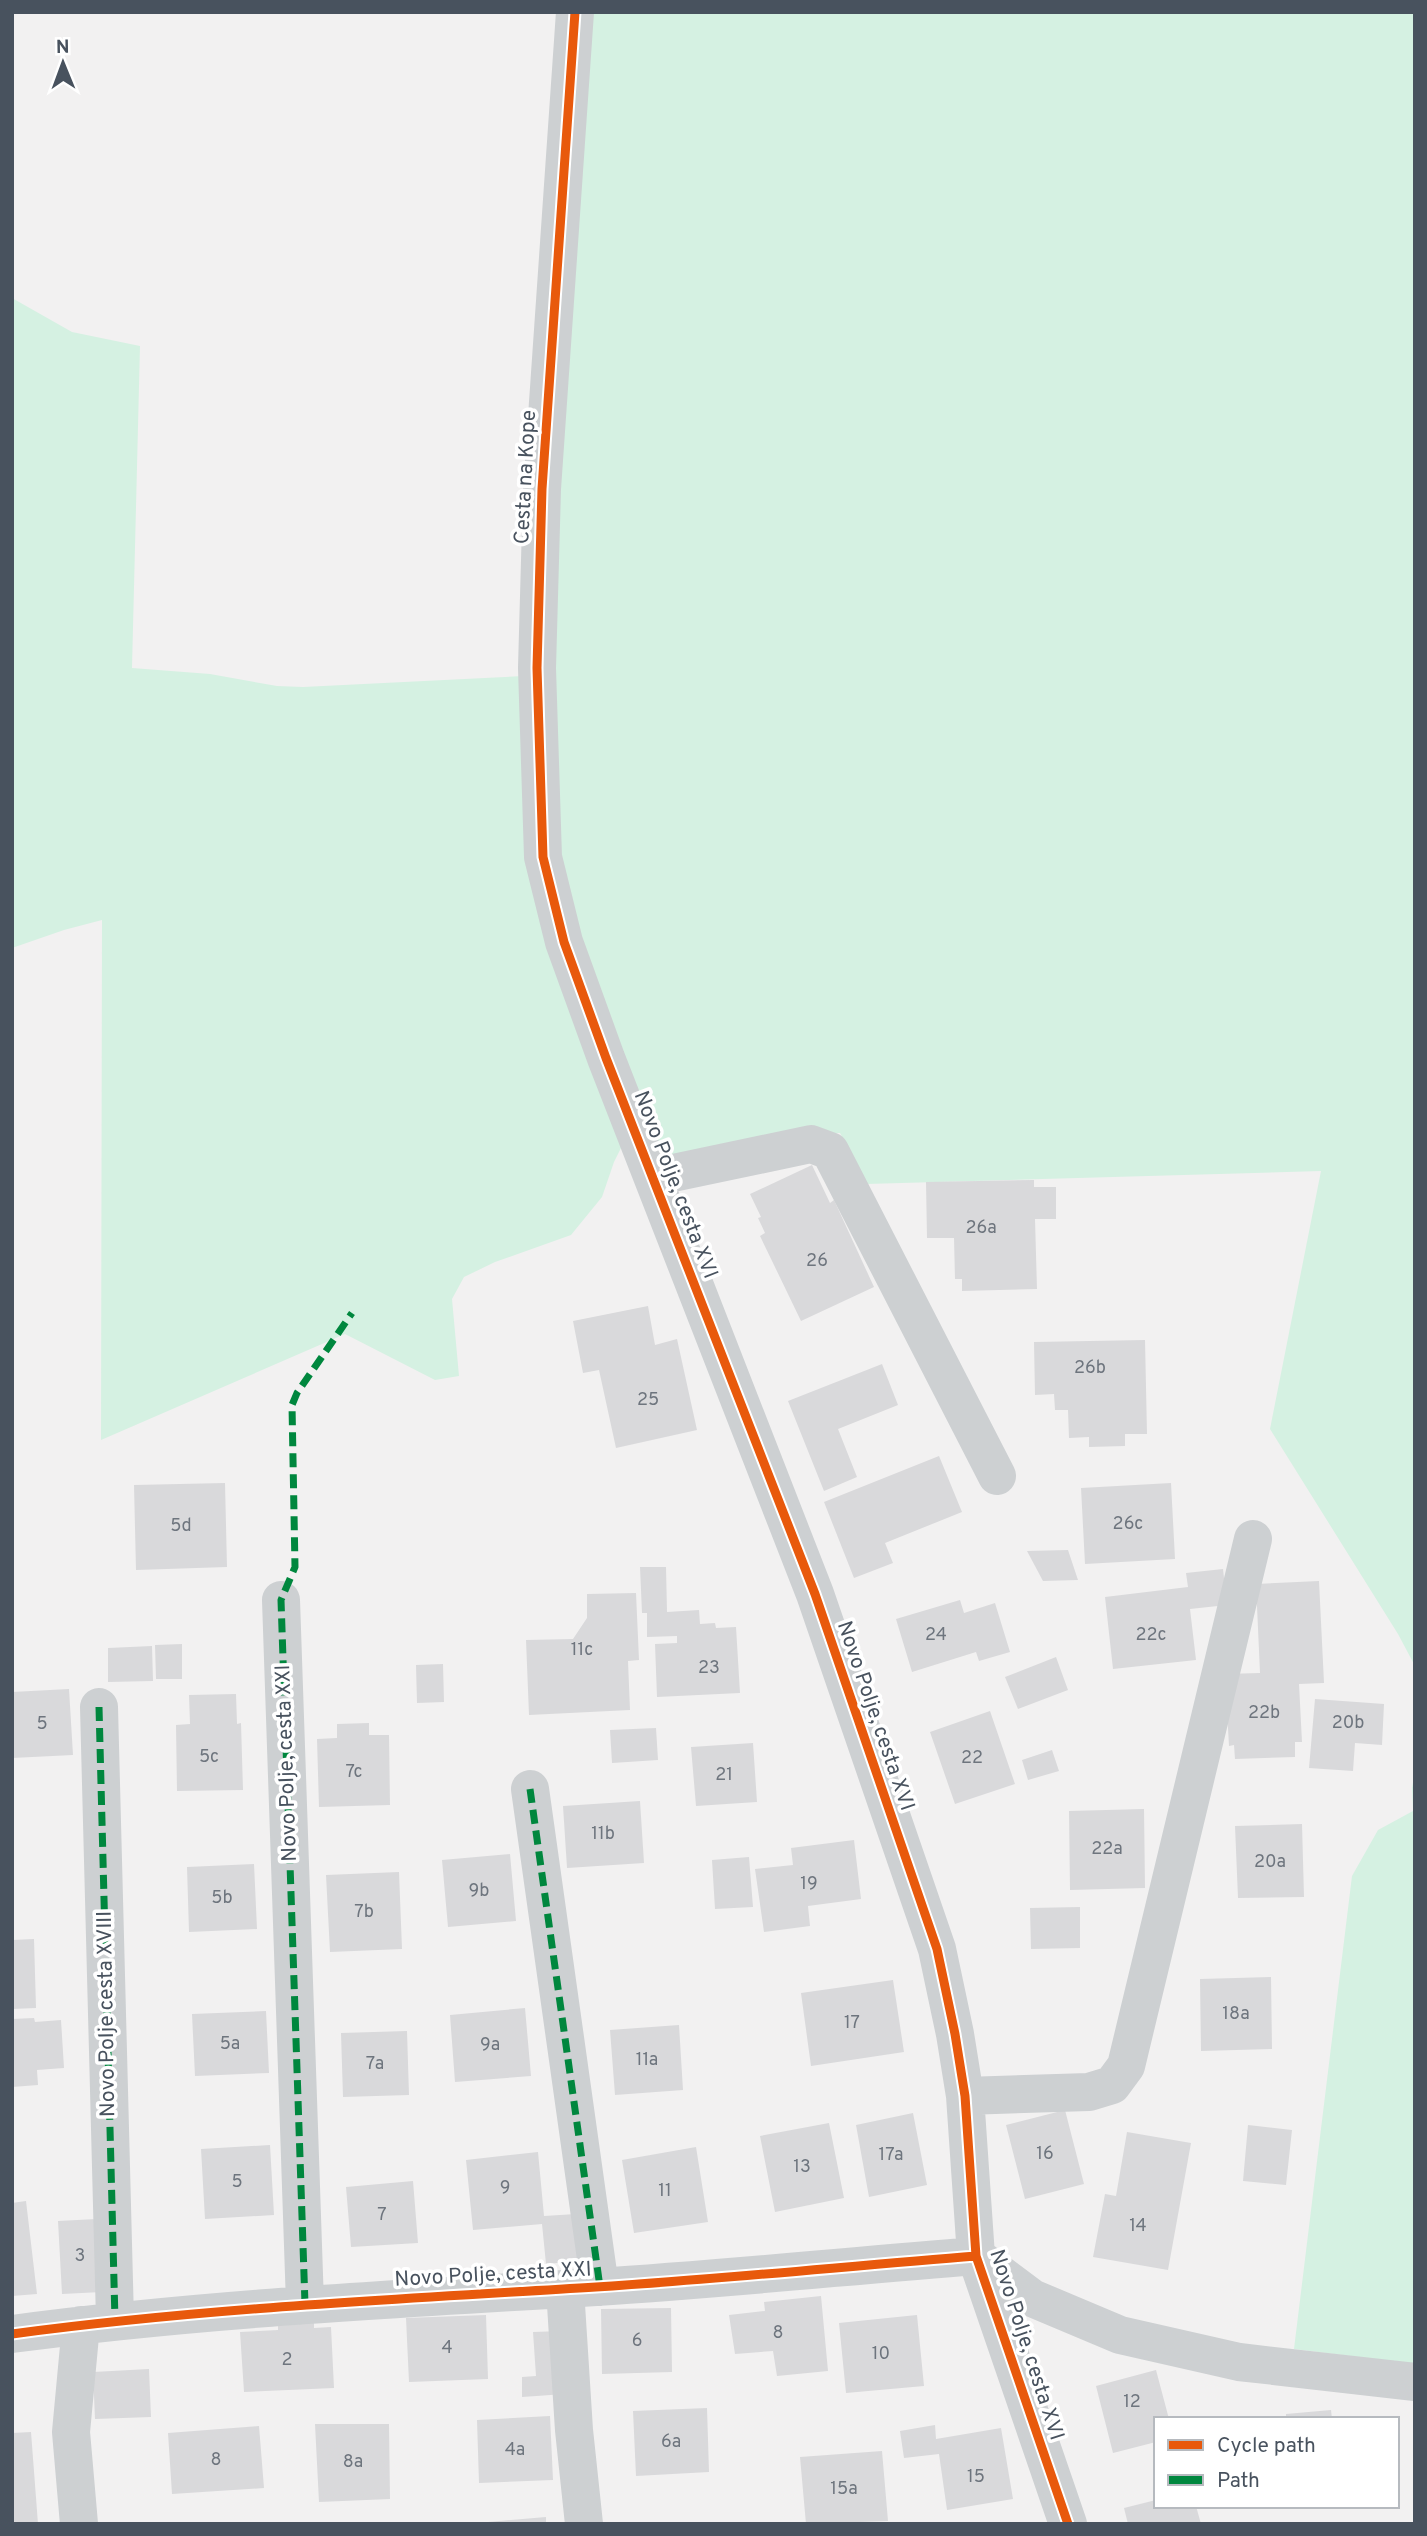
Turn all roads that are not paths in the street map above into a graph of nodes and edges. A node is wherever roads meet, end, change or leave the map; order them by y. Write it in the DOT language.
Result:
graph roads {
  1 [pos="575,12"];
  2 [pos="564,942"];
  3 [pos="654,1177"];
  4 [pos="997,1476"];
  5 [pos="1254,1539"];
  6 [pos="281,1600"];
  7 [pos="99,1707"];
  8 [pos="530,1789"];
  9 [pos="965,2096"];
  10 [pos="976,2256"];
  11 [pos="582,2288"];
  12 [pos="305,2304"];
  13 [pos="98,2322"];
  14 [pos="12,2334"];
  15 [pos="1415,2382"];
  16 [pos="79,2524"];
  17 [pos="584,2524"];
  18 [pos="1068,2524"];
  1 -- 2 [label="street, Cesta na Kope"];
  2 -- 3 [label="street, Novo Polje, cesta XVI"];
  3 -- 4 [label="street"];
  3 -- 9 [label="street, Novo Polje, cesta XVI"];
  5 -- 9 [label="street"];
  6 -- 12 [label="street, Novo Polje, cesta XXI"];
  7 -- 13 [label="street, Novo Polje cesta XVIII"];
  8 -- 11 [label="street"];
  9 -- 10 [label="street, Novo Polje, cesta XVI"];
  10 -- 11 [label="street, Novo Polje, cesta XXI"];
  10 -- 15 [label="street"];
  10 -- 18 [label="street, Novo Polje, cesta XVI"];
  11 -- 12 [label="street, Novo Polje, cesta XXI"];
  11 -- 17 [label="street"];
  12 -- 13 [label="street, Novo Polje, cesta XXI"];
  13 -- 14 [label="street, Novo Polje, cesta XXI"];
  13 -- 16 [label="street, Novo Polje cesta XVIII"];
}
